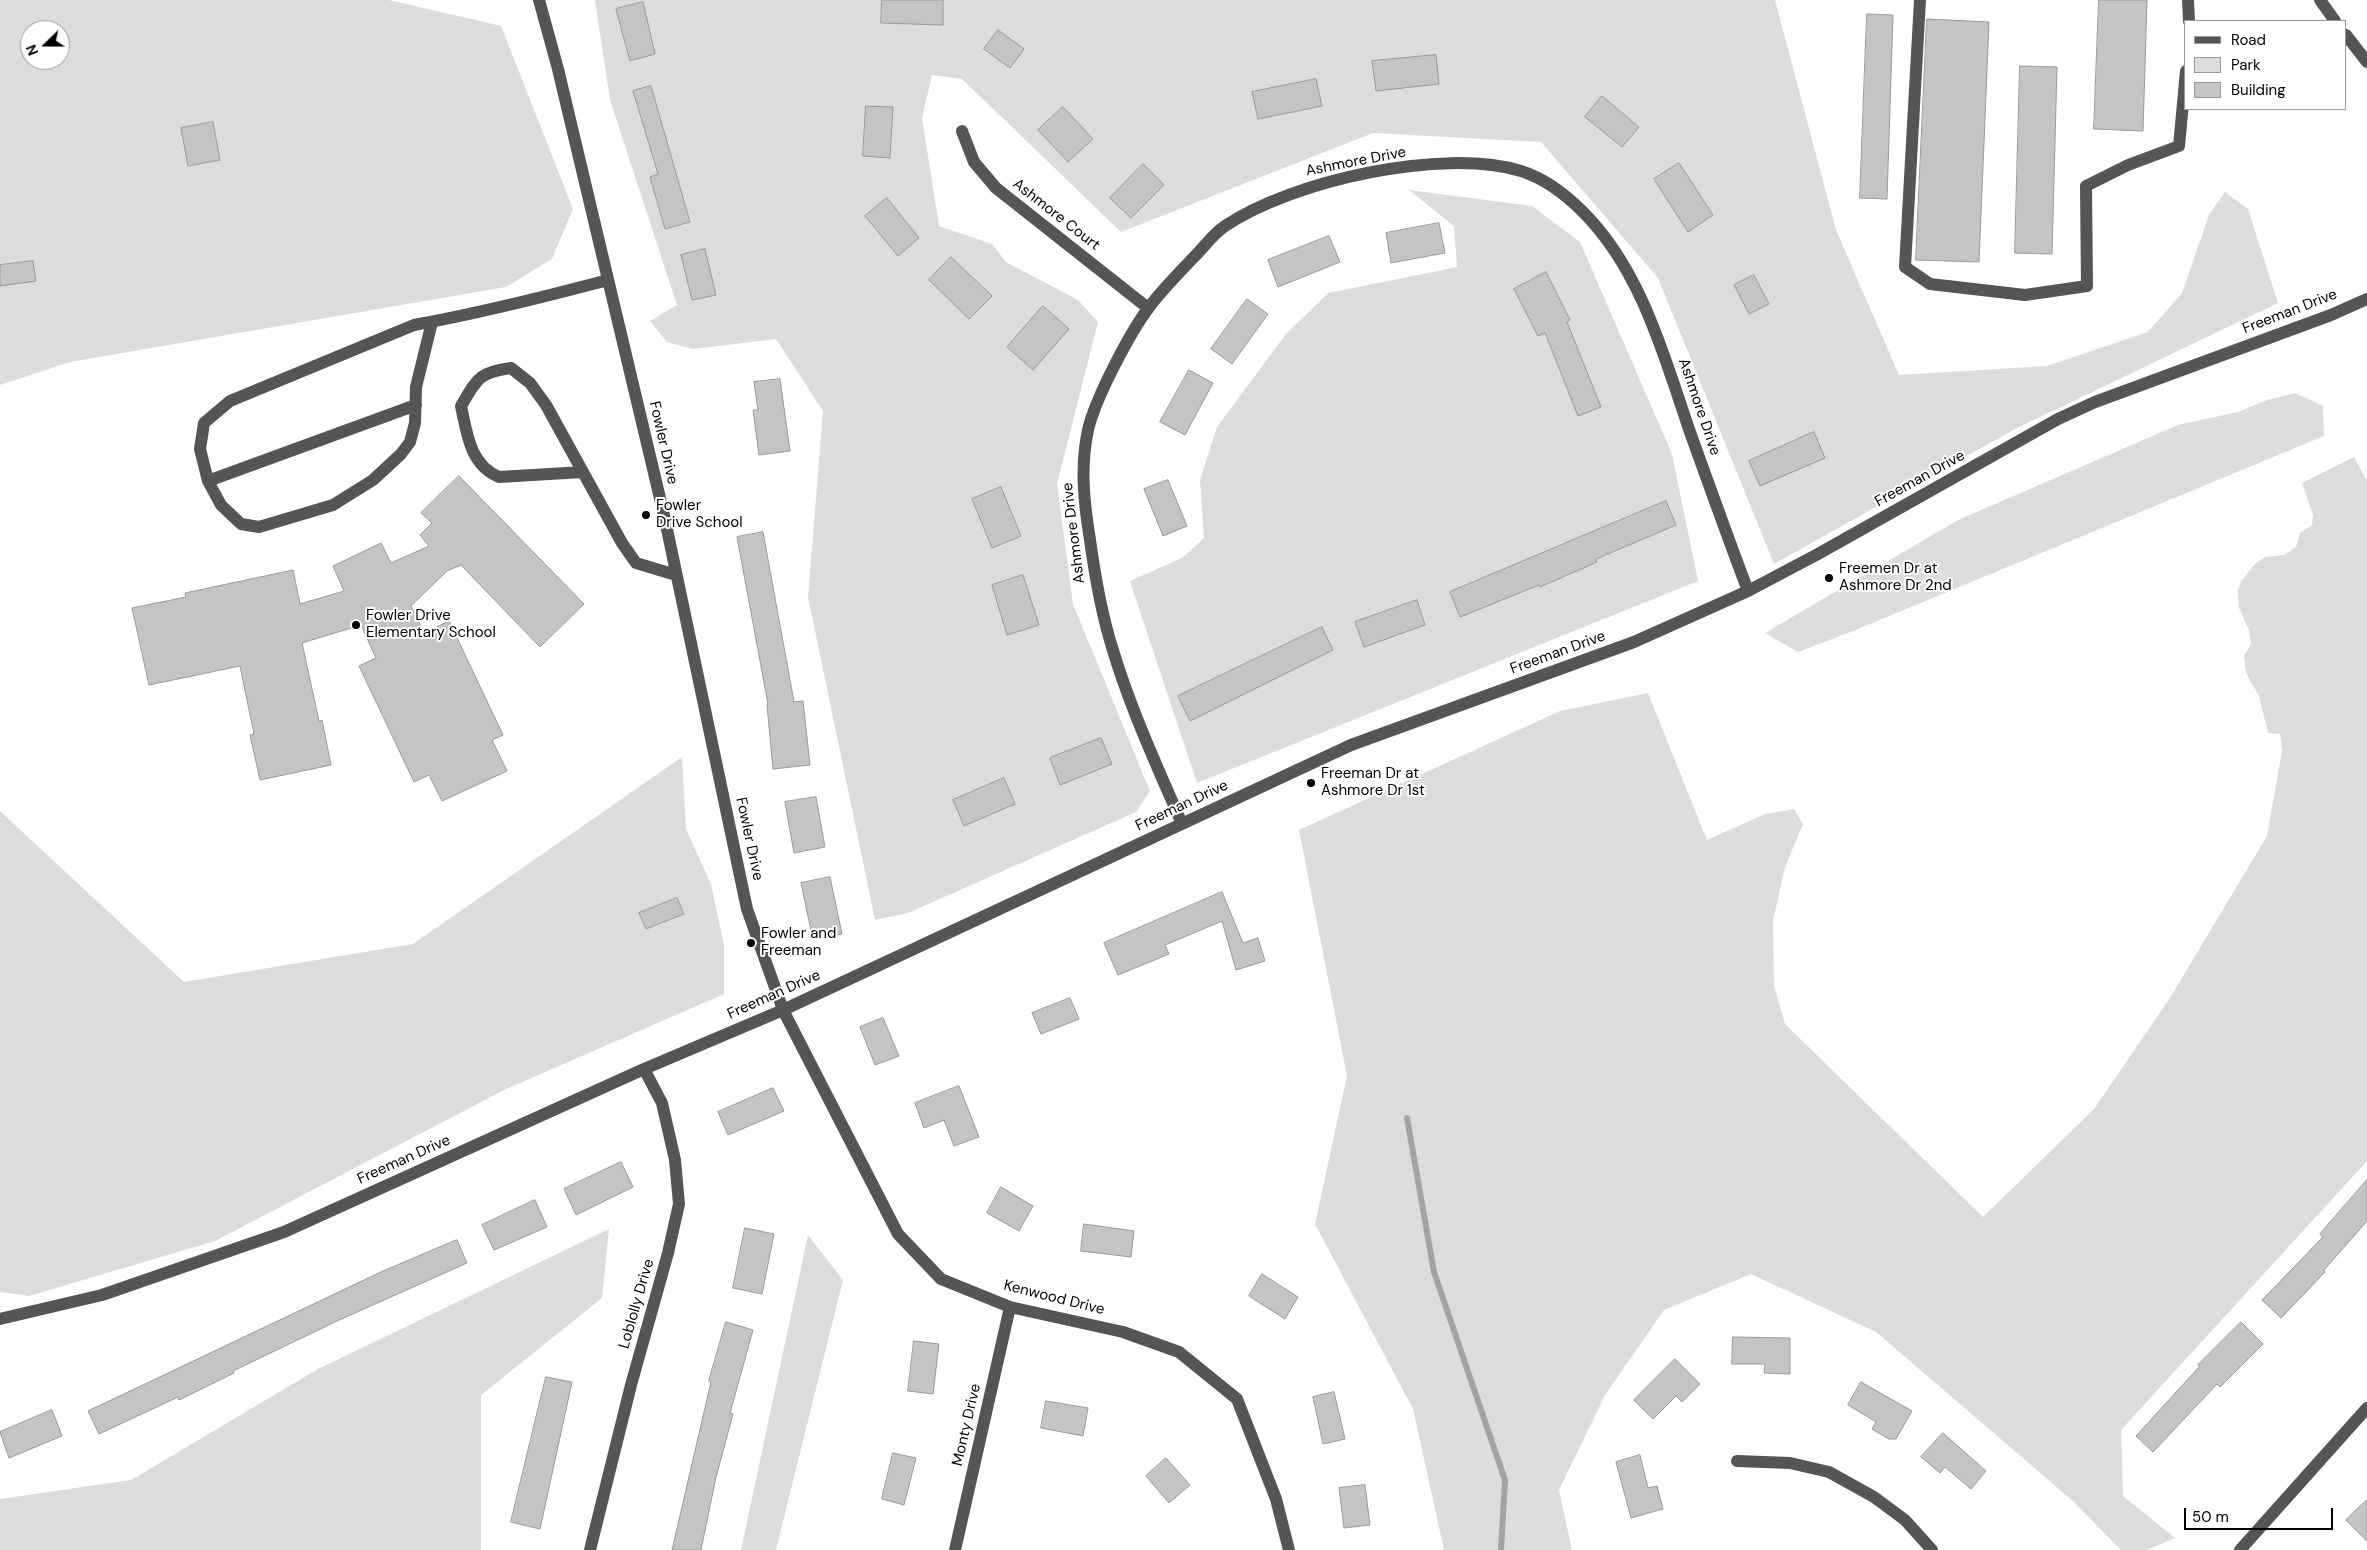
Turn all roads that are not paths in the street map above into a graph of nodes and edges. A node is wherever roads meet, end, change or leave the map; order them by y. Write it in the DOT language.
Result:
graph roads {
  1 [pos="539,0"];
  2 [pos="1920,0"];
  3 [pos="2188,0"];
  4 [pos="2320,0"];
  5 [pos="2189,20"];
  6 [pos="2334,20"];
  7 [pos="2347,36"];
  8 [pos="2367,62"];
  9 [pos="2184,93"];
  10 [pos="962,131"];
  11 [pos="608,280"];
  12 [pos="2367,299"];
  13 [pos="1148,308"];
  14 [pos="432,322"];
  15 [pos="416,405"];
  16 [pos="583,472"];
  17 [pos="208,481"];
  18 [pos="676,575"];
  19 [pos="1748,591"];
  20 [pos="1182,824"];
  21 [pos="783,1010"];
  22 [pos="644,1069"];
  23 [pos="1010,1307"];
  24 [pos="0,1319"];
  25 [pos="2367,1408"];
  26 [pos="1737,1461"];
  27 [pos="590,1550"];
  28 [pos="955,1550"];
  29 [pos="1289,1550"];
  30 [pos="1932,1550"];
  31 [pos="2240,1550"];
  1 -- 11 [label="street, Fowler Drive"];
  2 -- 9 [label="street"];
  3 -- 5 [label="street"];
  4 -- 6 [label="street"];
  7 -- 8 [label="street"];
  10 -- 13 [label="street, Ashmore Court"];
  11 -- 14 [label="street"];
  11 -- 18 [label="street, Fowler Drive"];
  12 -- 19 [label="street, Freeman Drive"];
  13 -- 19 [label="street, Ashmore Drive"];
  13 -- 20 [label="street, Ashmore Drive"];
  14 -- 15 [label="street"];
  14 -- 17 [label="street"];
  15 -- 17 [label="street"];
  15 -- 17 [label="street"];
  16 -- 16 [label="street"];
  16 -- 18 [label="street"];
  18 -- 21 [label="street, Fowler Drive"];
  19 -- 20 [label="street, Freeman Drive"];
  20 -- 21 [label="street, Freeman Drive"];
  21 -- 22 [label="street, Freeman Drive"];
  21 -- 23 [label="street, Kenwood Drive"];
  22 -- 24 [label="street, Freeman Drive"];
  22 -- 27 [label="street, Loblolly Drive"];
  23 -- 28 [label="street, Monty Drive"];
  23 -- 29 [label="street, Kenwood Drive"];
  25 -- 31 [label="street"];
  26 -- 30 [label="street"];
}
